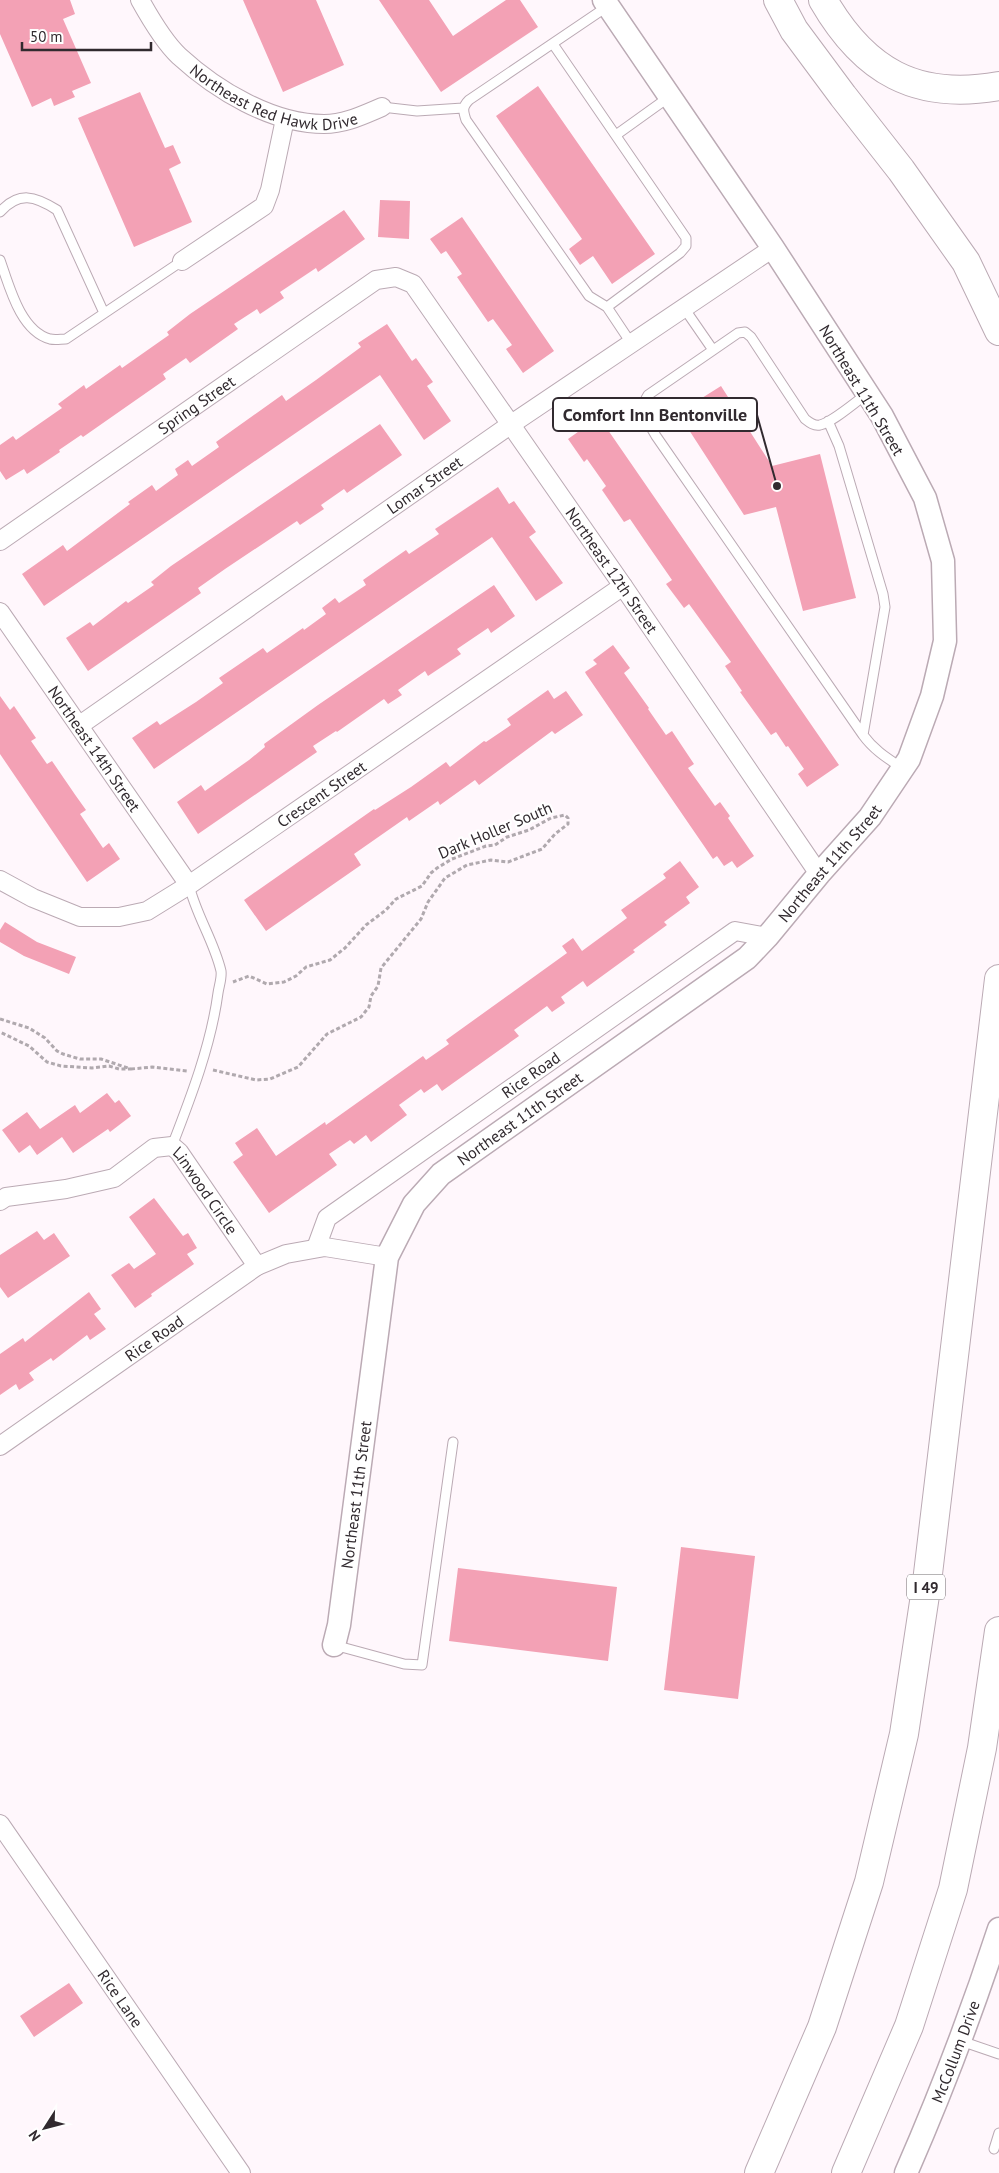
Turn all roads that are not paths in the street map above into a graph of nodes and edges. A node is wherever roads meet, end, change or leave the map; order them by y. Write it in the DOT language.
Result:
graph roads {
  1 [pos="140,0"];
  2 [pos="778,0"];
  3 [pos="823,0"];
  4 [pos="606,3"];
  5 [pos="553,44"];
  6 [pos="999,86"];
  7 [pos="671,96"];
  8 [pos="382,107"];
  9 [pos="463,108"];
  10 [pos="285,119"];
  11 [pos="616,135"];
  12 [pos="0,212"];
  13 [pos="773,248"];
  14 [pos="0,260"];
  15 [pos="182,261"];
  16 [pos="396,277"];
  17 [pos="607,307"];
  18 [pos="684,308"];
  19 [pos="104,313"];
  20 [pos="999,331"];
  21 [pos="631,343"];
  22 [pos="713,350"];
  23 [pos="867,394"];
  24 [pos="828,421"];
  25 [pos="510,425"];
  26 [pos="0,542"];
  27 [pos="623,586"];
  28 [pos="0,612"];
  29 [pos="80,725"];
  30 [pos="863,735"];
  31 [pos="903,769"];
  32 [pos="819,874"];
  33 [pos="0,880"];
  34 [pos="189,885"];
  35 [pos="767,937"];
  36 [pos="999,979"];
  37 [pos="172,1146"];
  38 [pos="0,1201"];
  39 [pos="316,1248"];
  40 [pos="387,1257"];
  41 [pos="258,1266"];
  42 [pos="453,1442"];
  43 [pos="0,1446"];
  44 [pos="999,1631"];
  45 [pos="334,1645"];
  46 [pos="0,1824"];
  47 [pos="999,1929"];
  48 [pos="961,2041"];
  49 [pos="999,2054"];
  50 [pos="999,2133"];
  51 [pos="994,2149"];
  52 [pos="241,2173"];
  53 [pos="759,2173"];
  54 [pos="846,2173"];
  55 [pos="906,2173"];
  1 -- 10 [label="street, Northeast Red Hawk Drive"];
  2 -- 20 [label="highway"];
  3 -- 6 [label="highway"];
  4 -- 5 [label="lane"];
  4 -- 7 [label="street, Northeast 11th Street"];
  5 -- 9 [label="lane"];
  5 -- 11 [label="lane"];
  7 -- 11 [label="lane"];
  7 -- 13 [label="street, Northeast 11th Street"];
  8 -- 9 [label="lane"];
  8 -- 10 [label="street, Northeast Red Hawk Drive"];
  9 -- 17 [label="lane"];
  10 -- 15 [label="street"];
  11 -- 17 [label="lane"];
  12 -- 19 [label="lane"];
  13 -- 18 [label="street, Lomar Street"];
  13 -- 23 [label="street, Northeast 11th Street"];
  14 -- 19 [label="lane"];
  15 -- 19 [label="lane"];
  16 -- 25 [label="street, Northeast 12th Street"];
  16 -- 26 [label="street, Spring Street"];
  17 -- 21 [label="lane"];
  18 -- 21 [label="street, Lomar Street"];
  18 -- 22 [label="lane"];
  21 -- 25 [label="street, Lomar Street"];
  22 -- 24 [label="lane"];
  22 -- 30 [label="lane"];
  23 -- 24 [label="lane"];
  23 -- 31 [label="street, Northeast 11th Street"];
  24 -- 30 [label="lane"];
  25 -- 27 [label="street, Northeast 12th Street"];
  25 -- 29 [label="street, Lomar Street"];
  27 -- 32 [label="street, Northeast 12th Street"];
  27 -- 34 [label="street, Crescent Street"];
  28 -- 29 [label="street, Northeast 14th Street"];
  29 -- 34 [label="street, Northeast 14th Street"];
  30 -- 31 [label="lane"];
  31 -- 32 [label="street, Northeast 11th Street"];
  32 -- 35 [label="street, Northeast 11th Street"];
  33 -- 34 [label="street, Crescent Street"];
  34 -- 37 [label="lane"];
  35 -- 39 [label="street, Rice Road"];
  35 -- 40 [label="street, Northeast 11th Street"];
  36 -- 53 [label="highway, I 49"];
  37 -- 38 [label="street, Linwood Circle"];
  37 -- 41 [label="street, Linwood Circle"];
  39 -- 40 [label="street, Rice Road"];
  39 -- 41 [label="street, Rice Road"];
  40 -- 45 [label="street, Northeast 11th Street"];
  41 -- 43 [label="street, Rice Road"];
  42 -- 45 [label="lane"];
  44 -- 54 [label="highway"];
  46 -- 52 [label="street, Rice Lane"];
  47 -- 48 [label="street, McCollum Drive"];
  48 -- 49 [label="lane"];
  48 -- 55 [label="street, McCollum Drive"];
  50 -- 51 [label="lane"];
}
